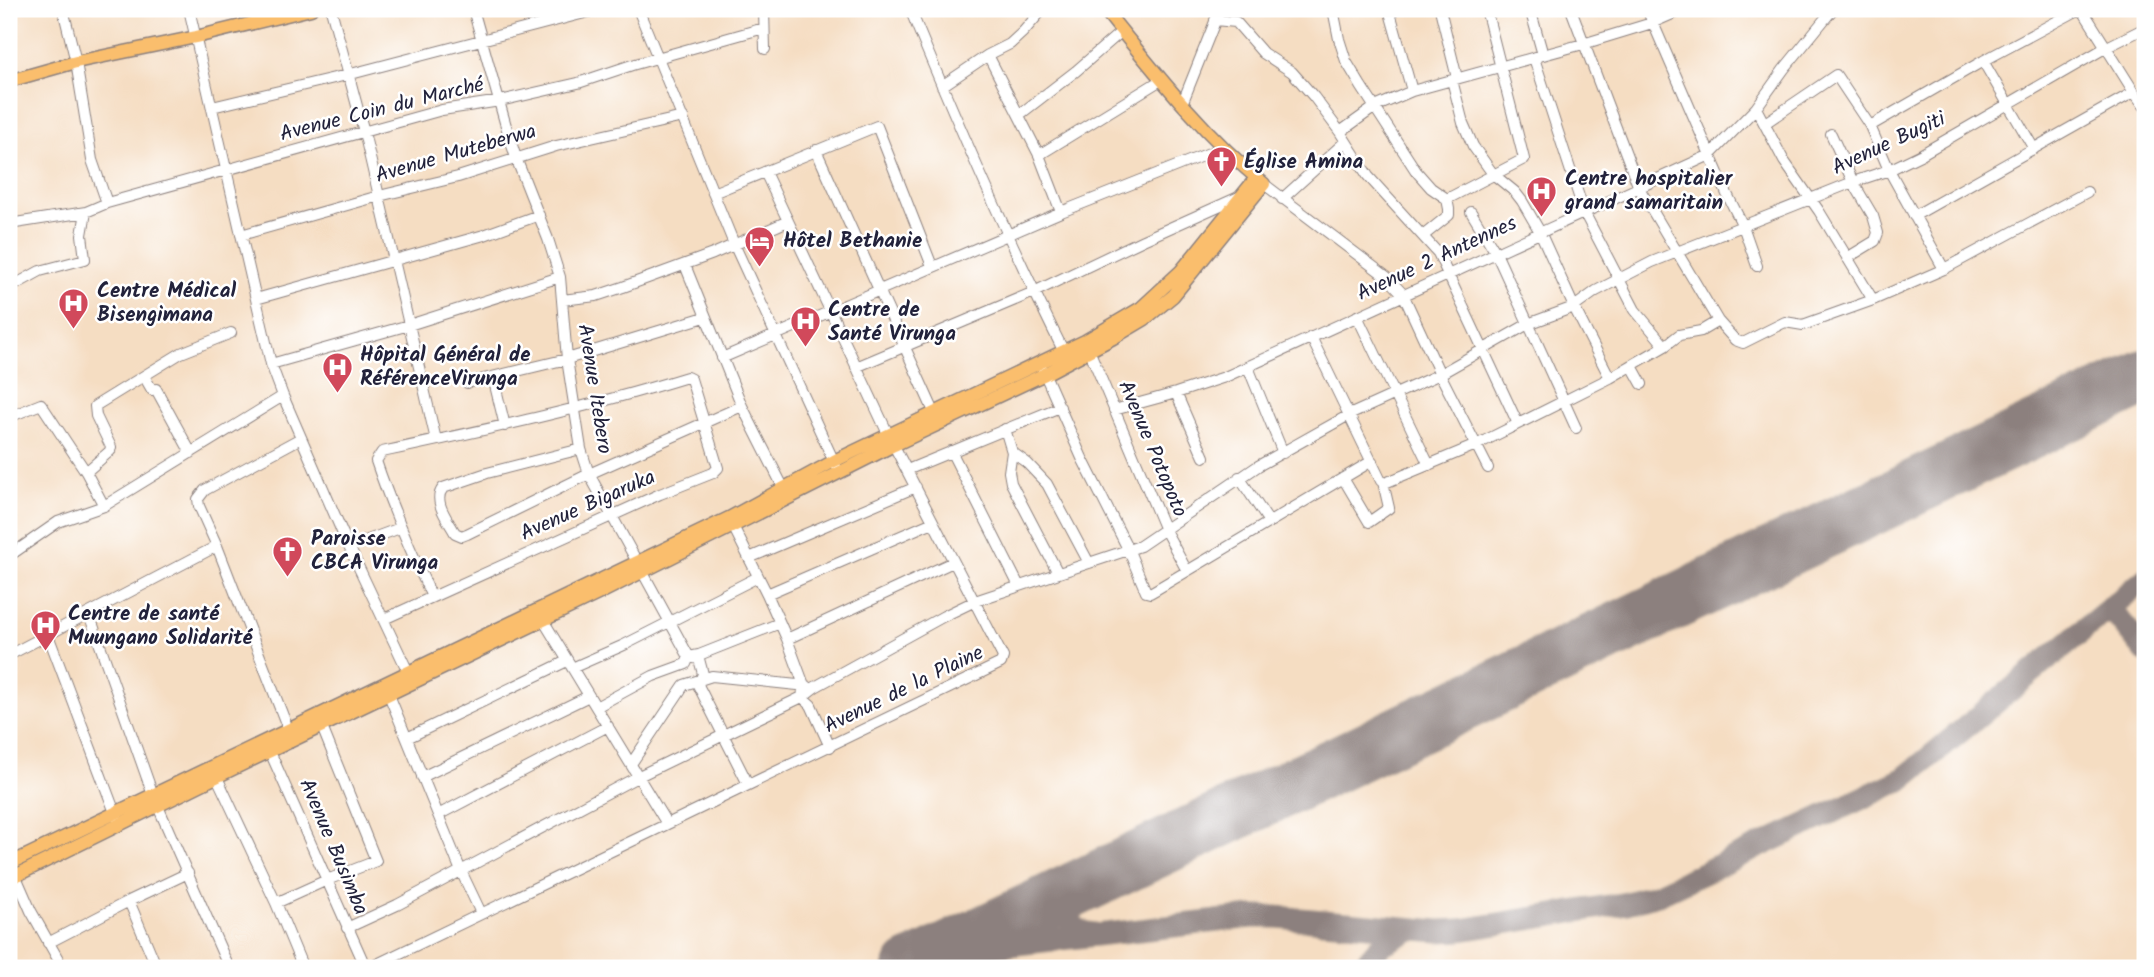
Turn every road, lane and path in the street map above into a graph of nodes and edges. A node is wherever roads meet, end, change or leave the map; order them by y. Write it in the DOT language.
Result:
graph roads {
  1 [pos="63,9"];
  2 [pos="189,9"];
  3 [pos="311,9"];
  4 [pos="331,9"];
  5 [pos="473,9"];
  6 [pos="600,9"];
  7 [pos="638,9"];
  8 [pos="764,9"];
  9 [pos="910,9"];
  10 [pos="1043,9"];
  11 [pos="1104,9"];
  12 [pos="1220,9"];
  13 [pos="1333,9"];
  14 [pos="1389,9"];
  15 [pos="1440,9"];
  16 [pos="1486,9"];
  17 [pos="1531,9"];
  18 [pos="1570,9"];
  19 [pos="1647,9"];
  20 [pos="1664,9"];
  21 [pos="1684,9"];
  22 [pos="1833,9"];
  23 [pos="2081,9"];
  24 [pos="1215,20"];
  25 [pos="1652,23"];
  26 [pos="2145,27"];
  27 [pos="764,28"];
  28 [pos="1122,31"];
  29 [pos="196,37"];
  30 [pos="482,40"];
  31 [pos="1583,44"];
  32 [pos="2105,48"];
  33 [pos="765,49"];
  34 [pos="988,55"];
  35 [pos="1539,57"];
  36 [pos="659,58"];
  37 [pos="1983,61"];
  38 [pos="76,62"];
  39 [pos="1502,67"];
  40 [pos="347,75"];
  41 [pos="1455,79"];
  42 [pos="1161,80"];
  43 [pos="9,81"];
  44 [pos="942,86"];
  45 [pos="1412,91"];
  46 [pos="2134,92"];
  47 [pos="500,101"];
  48 [pos="1182,104"];
  49 [pos="2008,105"];
  50 [pos="212,107"];
  51 [pos="1375,107"];
  52 [pos="2145,107"];
  53 [pos="1756,108"];
  54 [pos="1018,115"];
  55 [pos="683,117"];
  56 [pos="1765,122"];
  57 [pos="1870,126"];
  58 [pos="364,132"];
  59 [pos="1831,134"];
  60 [pos="1343,137"];
  61 [pos="1222,148"];
  62 [pos="2034,149"];
  63 [pos="816,150"];
  64 [pos="1039,155"];
  65 [pos="1710,155"];
  66 [pos="516,158"];
  67 [pos="227,170"];
  68 [pos="1889,170"];
  69 [pos="765,172"];
  70 [pos="1493,174"];
  71 [pos="1260,181"];
  72 [pos="1853,182"];
  73 [pos="1639,188"];
  74 [pos="2087,192"];
  75 [pos="713,193"];
  76 [pos="1244,194"];
  77 [pos="379,196"];
  78 [pos="1282,199"];
  79 [pos="1447,199"];
  80 [pos="1812,200"];
  81 [pos="107,203"];
  82 [pos="86,212"];
  83 [pos="1060,212"];
  84 [pos="1471,212"];
  85 [pos="1584,212"];
  86 [pos="538,215"];
  87 [pos="1914,216"];
  88 [pos="788,221"];
  89 [pos="9,225"];
  90 [pos="1744,226"];
  91 [pos="1540,232"];
  92 [pos="241,235"];
  93 [pos="1008,235"];
  94 [pos="1423,236"];
  95 [pos="734,244"];
  96 [pos="1676,251"];
  97 [pos="1496,253"];
  98 [pos="1847,258"];
  99 [pos="395,260"];
  100 [pos="685,265"];
  101 [pos="1757,266"];
  102 [pos="932,267"];
  103 [pos="1944,270"];
  104 [pos="1448,274"];
  105 [pos="560,277"];
  106 [pos="1619,279"];
  107 [pos="9,288"];
  108 [pos="880,290"];
  109 [pos="1034,292"];
  110 [pos="1168,292"];
  111 [pos="1403,294"];
  112 [pos="256,299"];
  113 [pos="562,300"];
  114 [pos="1873,300"];
  115 [pos="1574,307"];
  116 [pos="830,311"];
  117 [pos="1357,316"];
  118 [pos="705,317"];
  119 [pos="1718,321"];
  120 [pos="1528,324"];
  121 [pos="409,325"];
  122 [pos="231,333"];
  123 [pos="776,335"];
  124 [pos="1311,337"];
  125 [pos="1087,346"];
  126 [pos="1665,346"];
  127 [pos="904,347"];
  128 [pos="1484,349"];
  129 [pos="1064,352"];
  130 [pos="722,358"];
  131 [pos="567,359"];
  132 [pos="271,364"];
  133 [pos="1248,366"];
  134 [pos="1632,366"];
  135 [pos="856,367"];
  136 [pos="1042,369"];
  137 [pos="1440,374"];
  138 [pos="144,376"];
  139 [pos="493,377"];
  140 [pos="1610,378"];
  141 [pos="467,383"];
  142 [pos="1642,384"];
  143 [pos="1176,393"];
  144 [pos="1396,394"];
  145 [pos="283,396"];
  146 [pos="1564,401"];
  147 [pos="742,406"];
  148 [pos="1060,407"];
  149 [pos="576,408"];
  150 [pos="1114,410"];
  151 [pos="935,414"];
  152 [pos="1349,415"];
  153 [pos="9,417"];
  154 [pos="705,424"];
  155 [pos="1518,424"];
  156 [pos="506,426"];
  157 [pos="1576,428"];
  158 [pos="1005,429"];
  159 [pos="301,438"];
  160 [pos="436,440"];
  161 [pos="892,441"];
  162 [pos="1476,445"];
  163 [pos="581,449"];
  164 [pos="951,451"];
  165 [pos="1012,452"];
  166 [pos="191,453"];
  167 [pos="1283,453"];
  168 [pos="1204,457"];
  169 [pos="1372,461"];
  170 [pos="1429,465"];
  171 [pos="837,467"];
  172 [pos="1488,468"];
  173 [pos="907,470"];
  174 [pos="86,472"];
  175 [pos="589,474"];
  176 [pos="1239,477"];
  177 [pos="1343,478"];
  178 [pos="1383,482"];
  179 [pos="783,487"];
  180 [pos="916,487"];
  181 [pos="104,506"];
  182 [pos="611,517"];
  183 [pos="933,522"];
  184 [pos="1269,522"];
  185 [pos="731,523"];
  186 [pos="400,528"];
  187 [pos="1165,530"];
  188 [pos="217,546"];
  189 [pos="349,547"];
  190 [pos="1129,551"];
  191 [pos="9,556"];
  192 [pos="749,558"];
  193 [pos="953,562"];
  194 [pos="1088,563"];
  195 [pos="639,567"];
  196 [pos="1187,571"];
  197 [pos="1058,573"];
  198 [pos="758,577"];
  199 [pos="1019,586"];
  200 [pos="767,594"];
  201 [pos="432,597"];
  202 [pos="975,601"];
  203 [pos="89,614"];
  204 [pos="540,615"];
  205 [pos="384,619"];
  206 [pos="670,620"];
  207 [pos="779,623"];
  208 [pos="48,635"];
  209 [pos="787,639"];
  210 [pos="11,654"];
  211 [pos="687,660"];
  212 [pos="569,664"];
  213 [pos="412,678"];
  214 [pos="696,680"];
  215 [pos="810,686"];
  216 [pos="386,689"];
  217 [pos="589,696"];
  218 [pos="802,697"];
  219 [pos="596,707"];
  220 [pos="319,721"];
  221 [pos="608,726"];
  222 [pos="723,735"];
  223 [pos="291,736"];
  224 [pos="407,738"];
  225 [pos="268,746"];
  226 [pos="830,747"];
  227 [pos="631,764"];
  228 [pos="215,771"];
  229 [pos="639,776"];
  230 [pos="422,777"];
  231 [pos="748,784"];
  232 [pos="156,800"];
  233 [pos="114,812"];
  234 [pos="438,815"];
  235 [pos="121,824"];
  236 [pos="667,824"];
  237 [pos="11,871"];
  238 [pos="461,871"];
  239 [pos="188,873"];
  240 [pos="327,880"];
  241 [pos="129,901"];
  242 [pos="276,903"];
  243 [pos="481,913"];
  244 [pos="347,928"];
  245 [pos="48,943"];
  246 [pos="63,968"];
  247 [pos="157,968"];
  248 [pos="229,968"];
  249 [pos="303,968"];
  250 [pos="368,968"];
  1 -- 38 [label="street"];
  2 -- 29 [label="street"];
  3 -- 29 [label="main road"];
  4 -- 40 [label="street"];
  5 -- 30 [label="street, Avenue Itebero"];
  6 -- 30 [label="street"];
  7 -- 36 [label="street"];
  8 -- 27 [label="street"];
  9 -- 44 [label="street"];
  10 -- 34 [label="street"];
  11 -- 28 [label="main road"];
  12 -- 24 [label="street"];
  13 -- 51 [label="street"];
  14 -- 45 [label="street"];
  15 -- 41 [label="street"];
  16 -- 39 [label="street"];
  17 -- 35 [label="street"];
  18 -- 31 [label="street"];
  19 -- 25 [label="street"];
  20 -- 25 [label="street"];
  21 -- 25 [label="street"];
  22 -- 53 [label="street, Avenue 2 Antennes"];
  23 -- 32 [label="street"];
  23 -- 37 [label="street"];
  24 -- 48 [label="street"];
  24 -- 60 [label="street"];
  25 -- 31 [label="street"];
  25 -- 65 [label="street"];
  26 -- 32 [label="street, Avenue Bugiti"];
  27 -- 33 [label="street"];
  27 -- 36 [label="street, Avenue Coin du Marché"];
  28 -- 42 [label="main road"];
  28 -- 54 [label="street"];
  29 -- 38 [label="main road"];
  29 -- 50 [label="street"];
  30 -- 40 [label="street"];
  30 -- 47 [label="street, Avenue Itebero"];
  31 -- 35 [label="street"];
  31 -- 73 [label="street"];
  32 -- 46 [label="street"];
  32 -- 49 [label="street, Avenue Bugiti"];
  34 -- 44 [label="street"];
  34 -- 54 [label="street"];
  35 -- 39 [label="street"];
  35 -- 85 [label="street"];
  36 -- 47 [label="street, Avenue Coin du Marché"];
  36 -- 55 [label="street"];
  37 -- 49 [label="street"];
  37 -- 57 [label="street"];
  38 -- 43 [label="main road"];
  38 -- 81 [label="street"];
  39 -- 41 [label="street"];
  39 -- 70 [label="street"];
  40 -- 50 [label="street"];
  40 -- 58 [label="street"];
  41 -- 45 [label="street"];
  41 -- 70 [label="street"];
  42 -- 48 [label="main road"];
  42 -- 64 [label="street"];
  44 -- 93 [label="street"];
  45 -- 51 [label="street"];
  46 -- 52 [label="street"];
  46 -- 62 [label="street"];
  47 -- 58 [label="street, Avenue Coin du Marché"];
  47 -- 66 [label="street, Avenue Itebero"];
  48 -- 61 [label="main road"];
  49 -- 62 [label="street"];
  49 -- 68 [label="street, Avenue Bugiti"];
  50 -- 67 [label="street"];
  51 -- 60 [label="street"];
  51 -- 79 [label="street"];
  53 -- 56 [label="street"];
  53 -- 65 [label="street, Avenue 2 Antennes"];
  54 -- 64 [label="street"];
  55 -- 66 [label="street, Avenue Muteberwa"];
  55 -- 75 [label="street"];
  56 -- 57 [label="street"];
  56 -- 80 [label="street"];
  57 -- 68 [label="street"];
  58 -- 67 [label="street, Avenue Coin du Marché"];
  58 -- 77 [label="street"];
  59 -- 72 [label="street"];
  60 -- 78 [label="street"];
  60 -- 94 [label="street"];
  61 -- 71 [label="main road"];
  61 -- 83 [label="street"];
  62 -- 87 [label="street"];
  63 -- 69 [label="street"];
  63 -- 102 [label="street"];
  63 -- 108 [label="street"];
  64 -- 83 [label="street"];
  65 -- 73 [label="street, Avenue 2 Antennes"];
  65 -- 90 [label="street"];
  66 -- 77 [label="street, Avenue Muteberwa"];
  66 -- 86 [label="street, Avenue Itebero"];
  67 -- 81 [label="street, Avenue Coin du Marché"];
  67 -- 92 [label="street"];
  68 -- 72 [label="street, Avenue Bugiti"];
  68 -- 87 [label="street"];
  69 -- 75 [label="street"];
  69 -- 88 [label="street, Avenue de la Plaine"];
  70 -- 79 [label="street"];
  70 -- 91 [label="street"];
  71 -- 76 [label="main road"];
  71 -- 78 [label="street"];
  71 -- 110 [label="main road"];
  72 -- 80 [label="street, Avenue Bugiti"];
  72 -- 98 [label="street"];
  73 -- 85 [label="street, Avenue 2 Antennes"];
  73 -- 96 [label="street"];
  74 -- 103 [label="street"];
  75 -- 95 [label="street"];
  76 -- 109 [label="street"];
  76 -- 110 [label="main road"];
  77 -- 92 [label="street, Avenue Muteberwa"];
  77 -- 99 [label="street"];
  78 -- 111 [label="street"];
  79 -- 94 [label="street"];
  80 -- 90 [label="street, Avenue Bugiti"];
  80 -- 98 [label="street"];
  81 -- 82 [label="street, Avenue Coin du Marché"];
  82 -- 89 [label="street, Avenue Coin du Marché"];
  82 -- 107 [label="street"];
  83 -- 93 [label="street"];
  84 -- 97 [label="street"];
  85 -- 91 [label="street, Avenue 2 Antennes"];
  85 -- 106 [label="street"];
  86 -- 99 [label="street"];
  86 -- 105 [label="street, Avenue Itebero"];
  87 -- 103 [label="street"];
  88 -- 95 [label="street"];
  88 -- 116 [label="street, Avenue de la Plaine"];
  90 -- 96 [label="street, Avenue Bugiti"];
  90 -- 101 [label="street"];
  91 -- 97 [label="street, Avenue 2 Antennes"];
  91 -- 115 [label="street"];
  92 -- 112 [label="street"];
  93 -- 102 [label="street"];
  93 -- 109 [label="street"];
  94 -- 104 [label="street"];
  95 -- 100 [label="street"];
  95 -- 123 [label="street"];
  96 -- 106 [label="street, Avenue Bugiti"];
  96 -- 119 [label="street"];
  97 -- 104 [label="street, Avenue 2 Antennes"];
  97 -- 120 [label="street"];
  98 -- 114 [label="street"];
  99 -- 112 [label="street"];
  99 -- 121 [label="street"];
  100 -- 113 [label="street"];
  100 -- 118 [label="street"];
  102 -- 108 [label="street"];
  103 -- 114 [label="street"];
  104 -- 111 [label="street, Avenue 2 Antennes"];
  104 -- 128 [label="street"];
  105 -- 113 [label="street, Avenue Itebero"];
  105 -- 121 [label="street"];
  106 -- 115 [label="street, Avenue Bugiti"];
  106 -- 126 [label="street"];
  108 -- 116 [label="street"];
  108 -- 127 [label="street"];
  109 -- 127 [label="street"];
  109 -- 129 [label="street"];
  110 -- 125 [label="main road"];
  111 -- 117 [label="street, Avenue 2 Antennes"];
  111 -- 137 [label="street"];
  112 -- 132 [label="street"];
  113 -- 131 [label="street, Avenue Itebero"];
  114 -- 119 [label="street"];
  115 -- 120 [label="street, Avenue Bugiti"];
  115 -- 140 [label="street"];
  116 -- 123 [label="street"];
  116 -- 135 [label="street, Avenue de la Plaine"];
  117 -- 124 [label="street, Avenue 2 Antennes"];
  117 -- 144 [label="street"];
  118 -- 130 [label="street"];
  118 -- 131 [label="street"];
  119 -- 126 [label="street"];
  120 -- 128 [label="street, Avenue Bugiti"];
  120 -- 146 [label="street"];
  121 -- 132 [label="street"];
  121 -- 160 [label="street"];
  122 -- 138 [label="street"];
  123 -- 130 [label="street"];
  123 -- 171 [label="street"];
  124 -- 133 [label="street, Avenue 2 Antennes"];
  124 -- 152 [label="street"];
  125 -- 129 [label="main road"];
  125 -- 136 [label="main road"];
  125 -- 150 [label="street, Avenue Potopoto"];
  126 -- 134 [label="street"];
  127 -- 135 [label="street"];
  127 -- 151 [label="street"];
  128 -- 137 [label="street, Avenue Bugiti"];
  128 -- 155 [label="street"];
  129 -- 136 [label="main road"];
  130 -- 147 [label="street"];
  131 -- 139 [label="street"];
  131 -- 149 [label="street, Avenue Itebero"];
  132 -- 145 [label="street"];
  133 -- 143 [label="street, Avenue 2 Antennes"];
  133 -- 167 [label="street"];
  134 -- 140 [label="street"];
  134 -- 142 [label="street"];
  135 -- 161 [label="street, Avenue de la Plaine"];
  136 -- 148 [label="street"];
  136 -- 151 [label="main road"];
  136 -- 161 [label="main road"];
  137 -- 144 [label="street, Avenue Bugiti"];
  137 -- 162 [label="street"];
  138 -- 166 [label="street"];
  138 -- 174 [label="street"];
  139 -- 141 [label="street"];
  139 -- 156 [label="street"];
  140 -- 146 [label="street"];
  143 -- 150 [label="street, Avenue 2 Antennes"];
  143 -- 168 [label="street"];
  144 -- 152 [label="street, Avenue Bugiti"];
  144 -- 170 [label="street"];
  145 -- 159 [label="street"];
  145 -- 166 [label="street"];
  146 -- 155 [label="street"];
  146 -- 157 [label="street"];
  147 -- 154 [label="street"];
  147 -- 179 [label="street"];
  148 -- 158 [label="street"];
  148 -- 190 [label="street"];
  149 -- 154 [label="street, Avenue Bigaruka"];
  149 -- 156 [label="street"];
  149 -- 163 [label="street, Avenue Itebero"];
  150 -- 187 [label="street, Avenue Potopoto"];
  151 -- 161 [label="main road"];
  152 -- 167 [label="street, Avenue Bugiti"];
  152 -- 169 [label="street"];
  153 -- 174 [label="street"];
  154 -- 175 [label="street"];
  154 -- 182 [label="street, Avenue Bigaruka"];
  155 -- 162 [label="street"];
  156 -- 160 [label="street"];
  158 -- 164 [label="street"];
  158 -- 165 [label="street"];
  159 -- 188 [label="street"];
  159 -- 189 [label="street"];
  160 -- 186 [label="street"];
  161 -- 171 [label="main road"];
  161 -- 173 [label="street, Avenue de la Plaine"];
  162 -- 170 [label="street"];
  162 -- 172 [label="street"];
  163 -- 175 [label="street, Avenue Itebero"];
  163 -- 175 [label="street"];
  164 -- 173 [label="street"];
  164 -- 199 [label="street"];
  165 -- 194 [label="street"];
  165 -- 197 [label="street"];
  166 -- 181 [label="street"];
  167 -- 176 [label="street, Avenue Bugiti"];
  169 -- 177 [label="street"];
  169 -- 178 [label="street"];
  170 -- 178 [label="street"];
  171 -- 179 [label="main road"];
  171 -- 185 [label="main road"];
  173 -- 180 [label="street, Avenue de la Plaine"];
  174 -- 181 [label="street"];
  175 -- 182 [label="street, Avenue Itebero"];
  176 -- 184 [label="street"];
  176 -- 187 [label="street, Avenue Bugiti"];
  177 -- 178 [label="street"];
  177 -- 184 [label="street"];
  179 -- 185 [label="main road"];
  180 -- 183 [label="street, Avenue de la Plaine"];
  180 -- 192 [label="street"];
  181 -- 191 [label="street"];
  182 -- 195 [label="street, Avenue Itebero"];
  182 -- 201 [label="street, Avenue Bigaruka"];
  183 -- 193 [label="street, Avenue de la Plaine"];
  183 -- 200 [label="street"];
  184 -- 196 [label="street"];
  185 -- 192 [label="street"];
  185 -- 195 [label="main road"];
  186 -- 189 [label="street"];
  186 -- 201 [label="street"];
  187 -- 190 [label="street, Avenue Bugiti"];
  187 -- 196 [label="street, Avenue Potopoto"];
  188 -- 203 [label="street"];
  188 -- 223 [label="street"];
  189 -- 205 [label="street"];
  190 -- 194 [label="street, Avenue Bugiti"];
  190 -- 196 [label="street"];
  192 -- 198 [label="street"];
  193 -- 202 [label="street, Avenue de la Plaine"];
  193 -- 209 [label="street"];
  194 -- 197 [label="street, Avenue Bugiti"];
  195 -- 204 [label="main road"];
  195 -- 206 [label="street, Avenue Itebero"];
  197 -- 199 [label="street, Avenue Bugiti"];
  198 -- 200 [label="street"];
  198 -- 206 [label="street"];
  199 -- 202 [label="street, Avenue Bugiti"];
  200 -- 207 [label="street"];
  201 -- 205 [label="street, Avenue Bigaruka"];
  202 -- 215 [label="street, Avenue Bugiti"];
  202 -- 226 [label="street, Avenue de la Plaine"];
  203 -- 208 [label="street"];
  203 -- 232 [label="street"];
  204 -- 212 [label="street"];
  204 -- 213 [label="main road"];
  205 -- 213 [label="street"];
  206 -- 211 [label="street, Avenue Itebero"];
  206 -- 212 [label="street"];
  207 -- 209 [label="street"];
  207 -- 211 [label="street"];
  208 -- 210 [label="street"];
  208 -- 233 [label="street"];
  209 -- 215 [label="street"];
  211 -- 214 [label="street"];
  211 -- 214 [label="street, Avenue Itebero"];
  211 -- 219 [label="street"];
  212 -- 217 [label="street"];
  212 -- 224 [label="street"];
  213 -- 216 [label="main road"];
  214 -- 215 [label="street"];
  214 -- 222 [label="street, Avenue Itebero"];
  214 -- 227 [label="street"];
  215 -- 218 [label="street, Avenue Bugiti"];
  216 -- 220 [label="main road"];
  216 -- 224 [label="street"];
  217 -- 219 [label="street"];
  217 -- 230 [label="street"];
  218 -- 222 [label="street, Avenue Bugiti"];
  218 -- 226 [label="street"];
  219 -- 221 [label="street"];
  220 -- 223 [label="main road"];
  220 -- 240 [label="street"];
  221 -- 227 [label="street"];
  221 -- 234 [label="street"];
  222 -- 229 [label="street, Avenue Bugiti"];
  222 -- 231 [label="street, Avenue Itebero"];
  223 -- 225 [label="main road"];
  224 -- 230 [label="street"];
  225 -- 228 [label="main road"];
  225 -- 240 [label="street, Avenue Busimba"];
  226 -- 231 [label="street, Avenue de la Plaine"];
  227 -- 229 [label="street"];
  228 -- 232 [label="main road"];
  228 -- 242 [label="street"];
  229 -- 236 [label="street"];
  229 -- 238 [label="street, Avenue Bugiti"];
  230 -- 234 [label="street"];
  231 -- 236 [label="street, Avenue de la Plaine"];
  232 -- 233 [label="main road"];
  232 -- 235 [label="main road"];
  232 -- 239 [label="street"];
  233 -- 235 [label="street"];
  233 -- 237 [label="main road"];
  234 -- 238 [label="street"];
  235 -- 237 [label="main road"];
  236 -- 243 [label="street, Avenue de la Plaine"];
  237 -- 245 [label="street"];
  238 -- 243 [label="street"];
  238 -- 244 [label="street, Avenue Bugiti"];
  239 -- 241 [label="street"];
  239 -- 248 [label="street"];
  240 -- 242 [label="street"];
  240 -- 244 [label="street, Avenue Busimba"];
  241 -- 245 [label="street"];
  241 -- 247 [label="street"];
  242 -- 249 [label="street"];
  243 -- 250 [label="street, Avenue de la Plaine"];
  244 -- 250 [label="street, Avenue Busimba"];
  245 -- 246 [label="street"];
}
